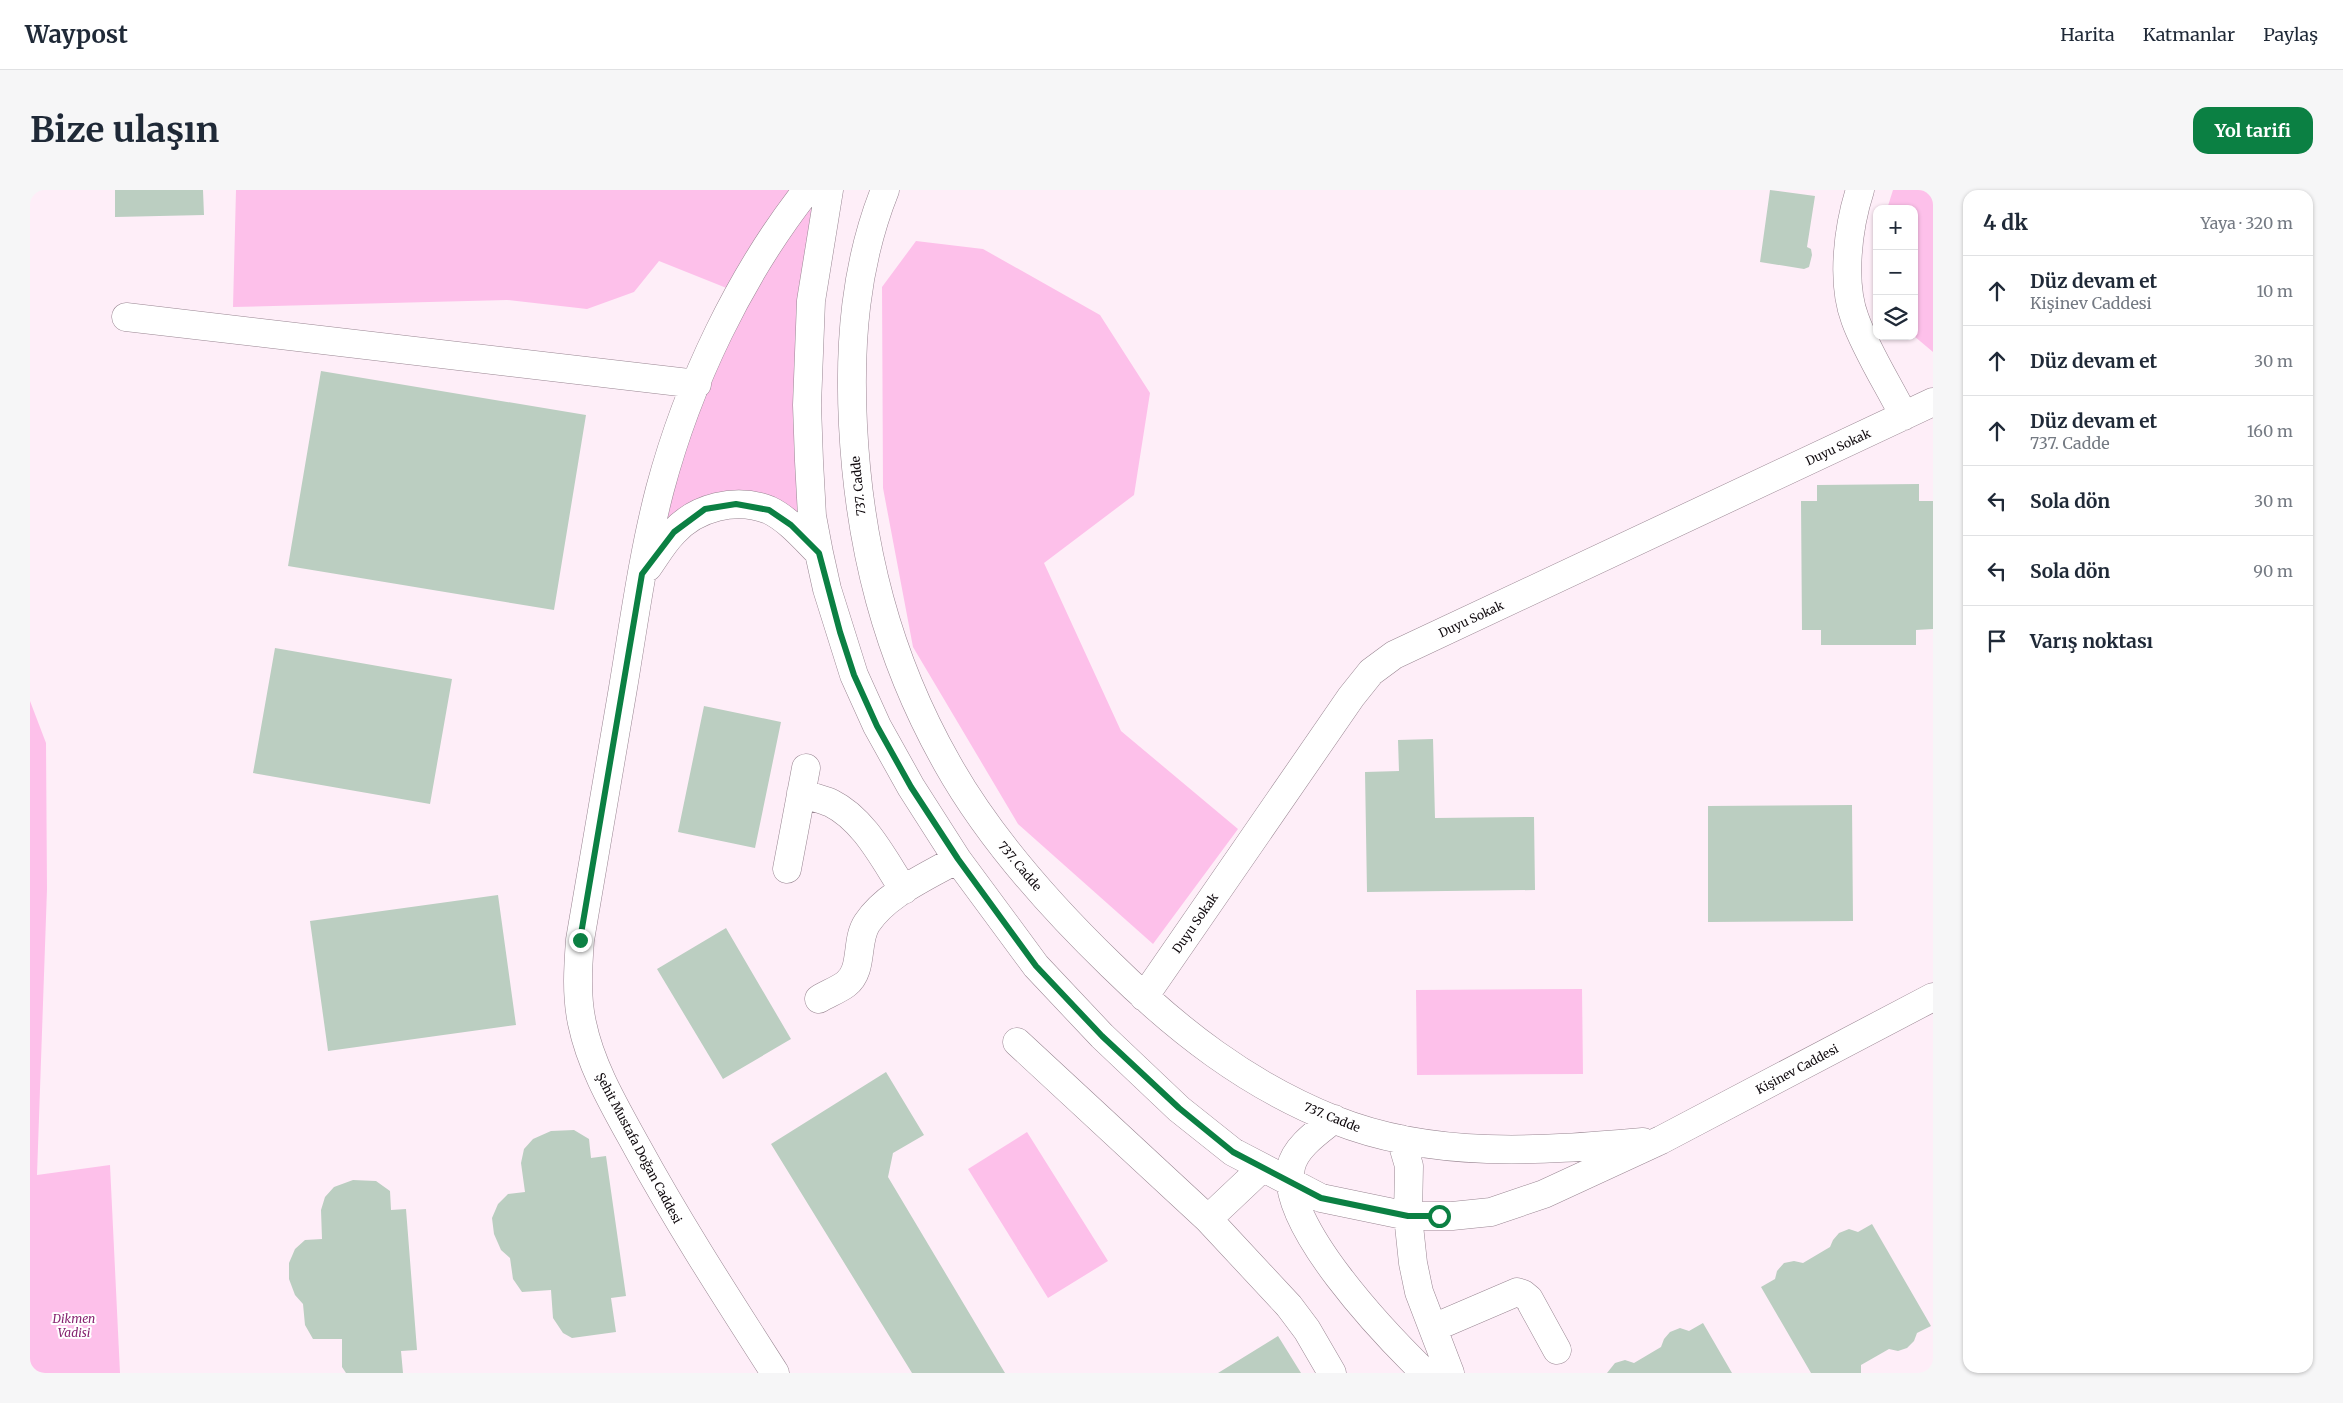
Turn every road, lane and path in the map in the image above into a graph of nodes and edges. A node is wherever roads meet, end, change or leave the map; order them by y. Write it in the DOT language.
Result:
graph roads {
  1 [pos="807,190"];
  2 [pos="828,190"];
  3 [pos="885,190"];
  4 [pos="1860,190"];
  5 [pos="126,317"];
  6 [pos="697,384"];
  7 [pos="1933,402"];
  8 [pos="1904,416"];
  9 [pos="819,553"];
  10 [pos="642,574"];
  11 [pos="958,859"];
  12 [pos="787,869"];
  13 [pos="904,890"];
  14 [pos="1144,997"];
  15 [pos="1933,997"];
  16 [pos="819,999"];
  17 [pos="1017,1042"];
  18 [pos="1334,1119"];
  19 [pos="1402,1139"];
  20 [pos="1662,1140"];
  21 [pos="1262,1168"];
  22 [pos="1290,1182"];
  23 [pos="1408,1216"];
  24 [pos="1208,1219"];
  25 [pos="1432,1328"];
  26 [pos="1557,1350"];
  27 [pos="775,1373"];
  28 [pos="1332,1373"];
  29 [pos="1425,1373"];
  30 [pos="1450,1373"];
  1 -- 6 [label="street, Şehit Mustafa Doğan Caddesi"];
  2 -- 9 [label="street"];
  3 -- 14 [label="street, 737. Cadde"];
  4 -- 8 [label="street"];
  5 -- 6 [label="street"];
  6 -- 10 [label="street, Şehit Mustafa Doğan Caddesi"];
  7 -- 8 [label="street, Duyu Sokak"];
  8 -- 14 [label="street, Duyu Sokak"];
  9 -- 10 [label="street, Şehit Mustafa Doğan Caddesi"];
  9 -- 11 [label="street"];
  10 -- 27 [label="street, Şehit Mustafa Doğan Caddesi"];
  11 -- 13 [label="street"];
  11 -- 21 [label="street"];
  12 -- 13 [label="street"];
  13 -- 16 [label="street"];
  14 -- 18 [label="street, 737. Cadde"];
  15 -- 20 [label="street, Kişinev Caddesi"];
  17 -- 24 [label="street"];
  18 -- 19 [label="street, 737. Cadde"];
  18 -- 22 [label="street"];
  19 -- 20 [label="street, Kişinev Caddesi"];
  19 -- 23 [label="street"];
  20 -- 23 [label="street, Kişinev Caddesi"];
  21 -- 22 [label="street"];
  21 -- 24 [label="street"];
  22 -- 23 [label="street, Kişinev Caddesi"];
  22 -- 29 [label="street"];
  23 -- 25 [label="street"];
  24 -- 28 [label="street"];
  25 -- 26 [label="street"];
  25 -- 30 [label="street"];
}
